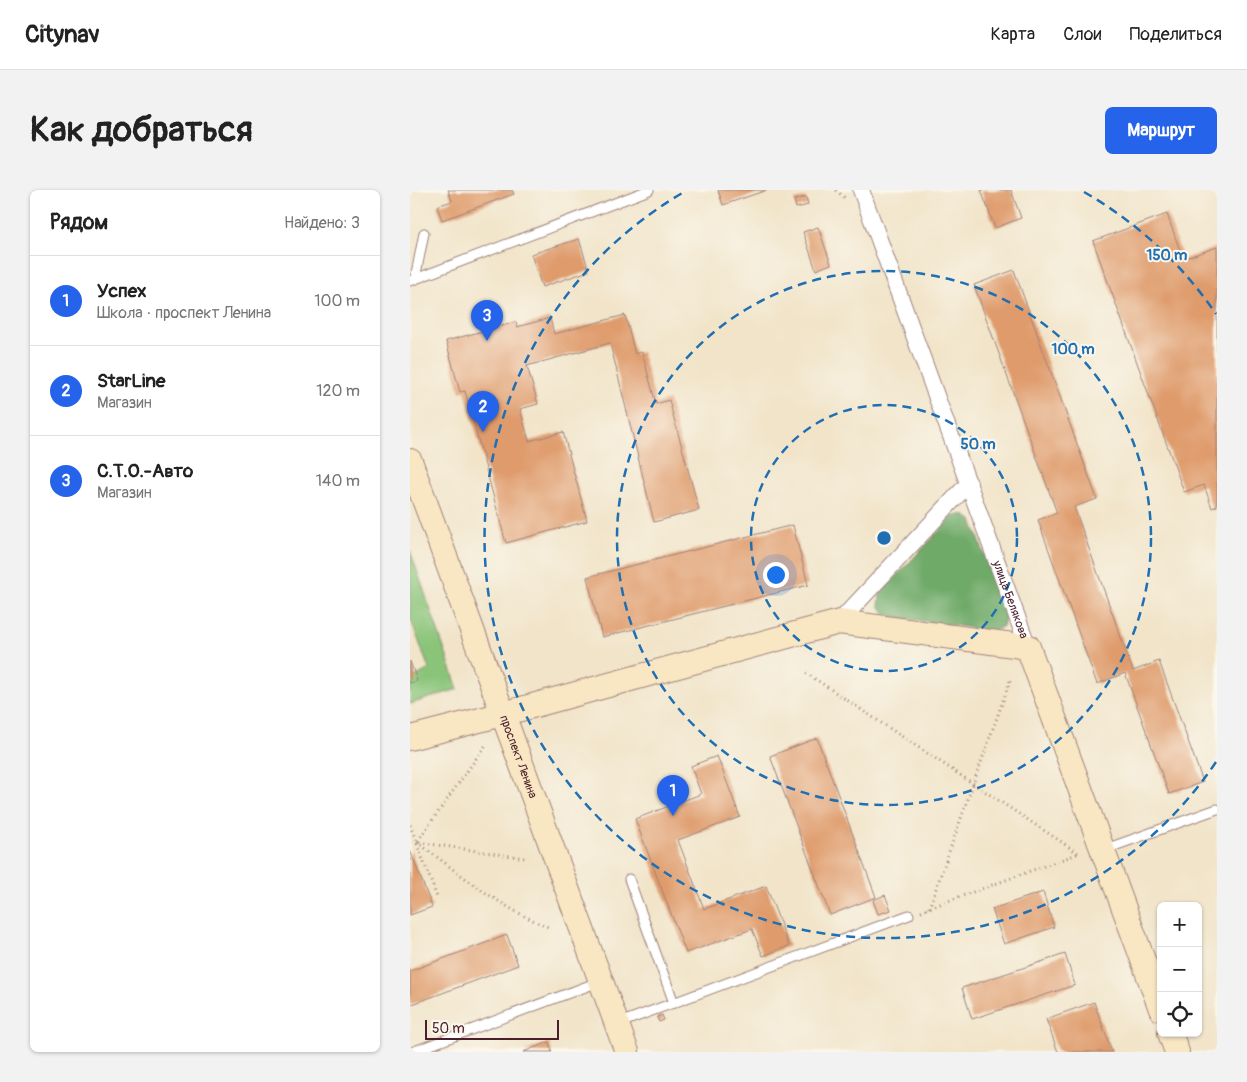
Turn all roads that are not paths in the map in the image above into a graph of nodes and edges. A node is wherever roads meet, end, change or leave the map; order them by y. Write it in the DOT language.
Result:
graph roads {
  1 [pos="649,190"];
  2 [pos="861,190"];
  3 [pos="424,233"];
  4 [pos="413,280"];
  5 [pos="410,461"];
  6 [pos="969,483"];
  7 [pos="839,622"];
  8 [pos="1028,647"];
  9 [pos="504,714"];
  10 [pos="410,738"];
  11 [pos="1217,809"];
  12 [pos="1102,850"];
  13 [pos="630,880"];
  14 [pos="909,915"];
  15 [pos="601,981"];
  16 [pos="1157,998"];
  17 [pos="674,1003"];
  18 [pos="617,1024"];
  19 [pos="1171,1037"];
  20 [pos="412,1052"];
  21 [pos="627,1052"];
  22 [pos="1177,1052"];
  1 -- 4 [label="lane"];
  2 -- 6 [label="street, улица Белякова"];
  3 -- 4 [label="lane"];
  5 -- 9 [label="street, проспект Ленина"];
  6 -- 7 [label="street"];
  6 -- 8 [label="street, улица Белякова"];
  7 -- 8 [label="street"];
  7 -- 9 [label="street"];
  8 -- 12 [label="street, улица Белякова"];
  9 -- 10 [label="street"];
  9 -- 15 [label="street, проспект Ленина"];
  11 -- 12 [label="lane"];
  12 -- 16 [label="street, улица Белякова"];
  13 -- 17 [label="lane"];
  14 -- 17 [label="lane"];
  15 -- 18 [label="street, проспект Ленина"];
  15 -- 20 [label="lane"];
  17 -- 18 [label="lane"];
  18 -- 21 [label="street, проспект Ленина"];
  19 -- 22 [label="street"];
}
